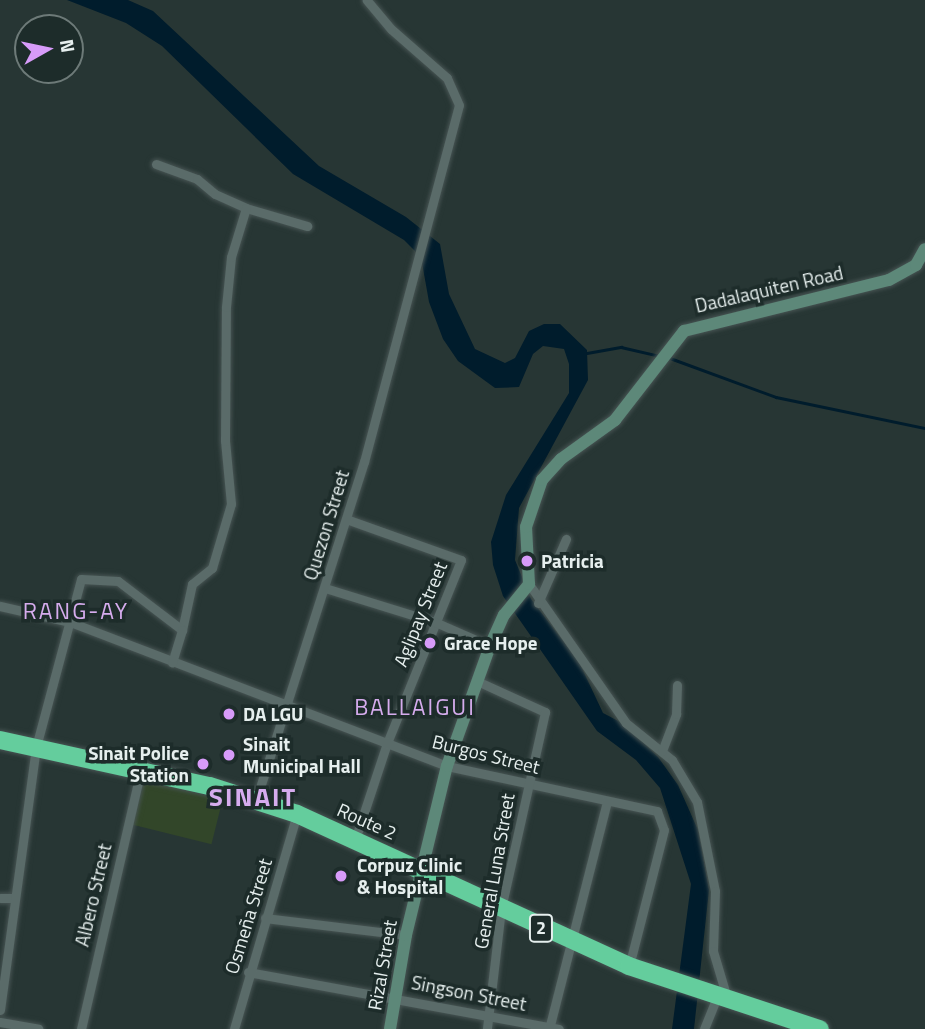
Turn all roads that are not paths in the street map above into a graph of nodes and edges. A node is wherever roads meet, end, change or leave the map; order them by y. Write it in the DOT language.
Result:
graph roads {
  1 [pos="367,0"];
  2 [pos="156,164"];
  3 [pos="246,208"];
  4 [pos="307,226"];
  5 [pos="925,250"];
  6 [pos="346,519"];
  7 [pos="566,539"];
  8 [pos="326,588"];
  9 [pos="525,589"];
  10 [pos="538,603"];
  11 [pos="0,606"];
  12 [pos="70,622"];
  13 [pos="435,622"];
  14 [pos="182,630"];
  15 [pos="490,646"];
  16 [pos="172,662"];
  17 [pos="477,681"];
  18 [pos="677,685"];
  19 [pos="288,704"];
  20 [pos="0,740"];
  21 [pos="387,743"];
  22 [pos="36,747"];
  23 [pos="662,751"];
  24 [pos="447,766"];
  25 [pos="141,770"];
  26 [pos="528,784"];
  27 [pos="256,800"];
  28 [pos="607,801"];
  29 [pos="297,814"];
  30 [pos="356,837"];
  31 [pos="421,868"];
  32 [pos="0,898"];
  33 [pos="14,898"];
  34 [pos="501,909"];
  35 [pos="265,918"];
  36 [pos="405,935"];
  37 [pos="569,940"];
  38 [pos="629,966"];
  39 [pos="248,972"];
  40 [pos="395,996"];
  41 [pos="719,996"];
  42 [pos="0,1010"];
  43 [pos="489,1016"];
  44 [pos="0,1022"];
  45 [pos="553,1028"];
  46 [pos="38,1029"];
  47 [pos="81,1029"];
  48 [pos="234,1029"];
  49 [pos="390,1029"];
  50 [pos="487,1029"];
  51 [pos="704,1029"];
  52 [pos="821,1029"];
  1 -- 6 [label="street, Quezon Street"];
  2 -- 3 [label="street"];
  3 -- 4 [label="street"];
  3 -- 14 [label="street"];
  5 -- 9 [label="street, Dadalaquiten Road"];
  6 -- 8 [label="street, Quezon Street"];
  6 -- 13 [label="street, Aglipay Street"];
  7 -- 10 [label="street"];
  8 -- 13 [label="street"];
  8 -- 19 [label="street, Quezon Street"];
  9 -- 10 [label="street"];
  9 -- 15 [label="street, Rizal Street"];
  10 -- 23 [label="street"];
  11 -- 12 [label="street, Burgos Street"];
  12 -- 14 [label="street"];
  12 -- 16 [label="street, Burgos Street"];
  12 -- 22 [label="street"];
  13 -- 15 [label="street"];
  13 -- 21 [label="street, Aglipay Street"];
  14 -- 16 [label="street"];
  15 -- 17 [label="street, Rizal Street"];
  16 -- 19 [label="street, Burgos Street"];
  17 -- 24 [label="street, Rizal Street"];
  17 -- 26 [label="street, General Luna Street"];
  18 -- 23 [label="street"];
  19 -- 21 [label="street, Burgos Street"];
  19 -- 27 [label="street, Quezon Street"];
  20 -- 22 [label="highway, Route 2 / 2"];
  21 -- 24 [label="street, Burgos Street"];
  21 -- 30 [label="street, Aglipay Street"];
  22 -- 25 [label="highway, Route 2 / 2"];
  22 -- 33 [label="street"];
  23 -- 41 [label="street"];
  24 -- 26 [label="street, Burgos Street"];
  24 -- 31 [label="street, Rizal Street"];
  25 -- 27 [label="highway, Route 2 / 2"];
  25 -- 47 [label="street, Albero Street"];
  26 -- 28 [label="street, Burgos Street"];
  26 -- 34 [label="street, General Luna Street"];
  27 -- 29 [label="highway, Route 2 / 2"];
  28 -- 37 [label="street"];
  28 -- 38 [label="street, Burgos Street"];
  29 -- 30 [label="highway, Route 2 / 2"];
  29 -- 35 [label="street, Osmeña Street"];
  30 -- 31 [label="highway, Route 2 / 2"];
  31 -- 34 [label="highway, Route 2 / 2"];
  31 -- 36 [label="street, Rizal Street"];
  32 -- 33 [label="street"];
  33 -- 42 [label="street"];
  34 -- 37 [label="highway, Route 2 / 2"];
  34 -- 43 [label="street, General Luna Street"];
  35 -- 36 [label="street"];
  35 -- 39 [label="street, Osmeña Street"];
  36 -- 40 [label="street, Rizal Street"];
  37 -- 38 [label="highway, Route 2 / 2"];
  37 -- 45 [label="street"];
  38 -- 41 [label="highway, Route 2 / 2"];
  39 -- 40 [label="street, Singson Street"];
  39 -- 48 [label="street, Osmeña Street"];
  40 -- 43 [label="street, Singson Street"];
  40 -- 49 [label="street, Rizal Street"];
  41 -- 51 [label="street"];
  41 -- 52 [label="highway, Route 2 / 2"];
  43 -- 45 [label="street, Singson Street"];
  43 -- 50 [label="street, General Luna Street"];
  44 -- 46 [label="street"];
}
